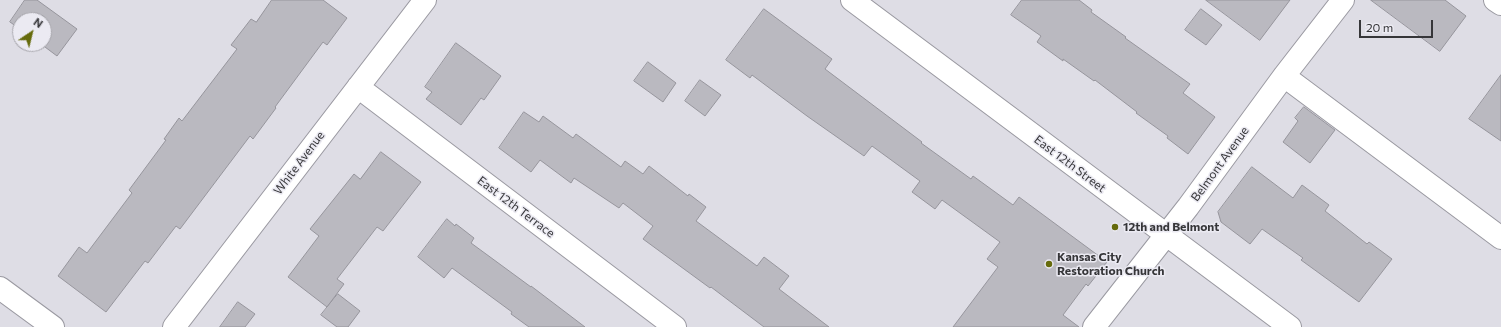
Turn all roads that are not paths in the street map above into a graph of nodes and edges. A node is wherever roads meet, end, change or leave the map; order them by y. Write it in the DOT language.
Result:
graph roads {
  1 [pos="425,0"];
  2 [pos="852,0"];
  3 [pos="1343,0"];
  4 [pos="1496,0"];
  5 [pos="1501,4"];
  6 [pos="1284,76"];
  7 [pos="358,87"];
  8 [pos="1166,235"];
  9 [pos="1501,238"];
  10 [pos="0,288"];
  11 [pos="53,327"];
  12 [pos="174,327"];
  13 [pos="675,327"];
  14 [pos="1094,327"];
  15 [pos="1290,327"];
  1 -- 7 [label="street, White Avenue"];
  2 -- 8 [label="street, East 12th Street"];
  3 -- 6 [label="street, Belmont Avenue"];
  4 -- 5 [label="street"];
  6 -- 8 [label="street, Belmont Avenue"];
  6 -- 9 [label="street"];
  7 -- 12 [label="street, White Avenue"];
  7 -- 13 [label="street, East 12th Terrace"];
  8 -- 14 [label="street, Belmont Avenue"];
  8 -- 15 [label="street, East 12th Street"];
  10 -- 11 [label="street"];
}
